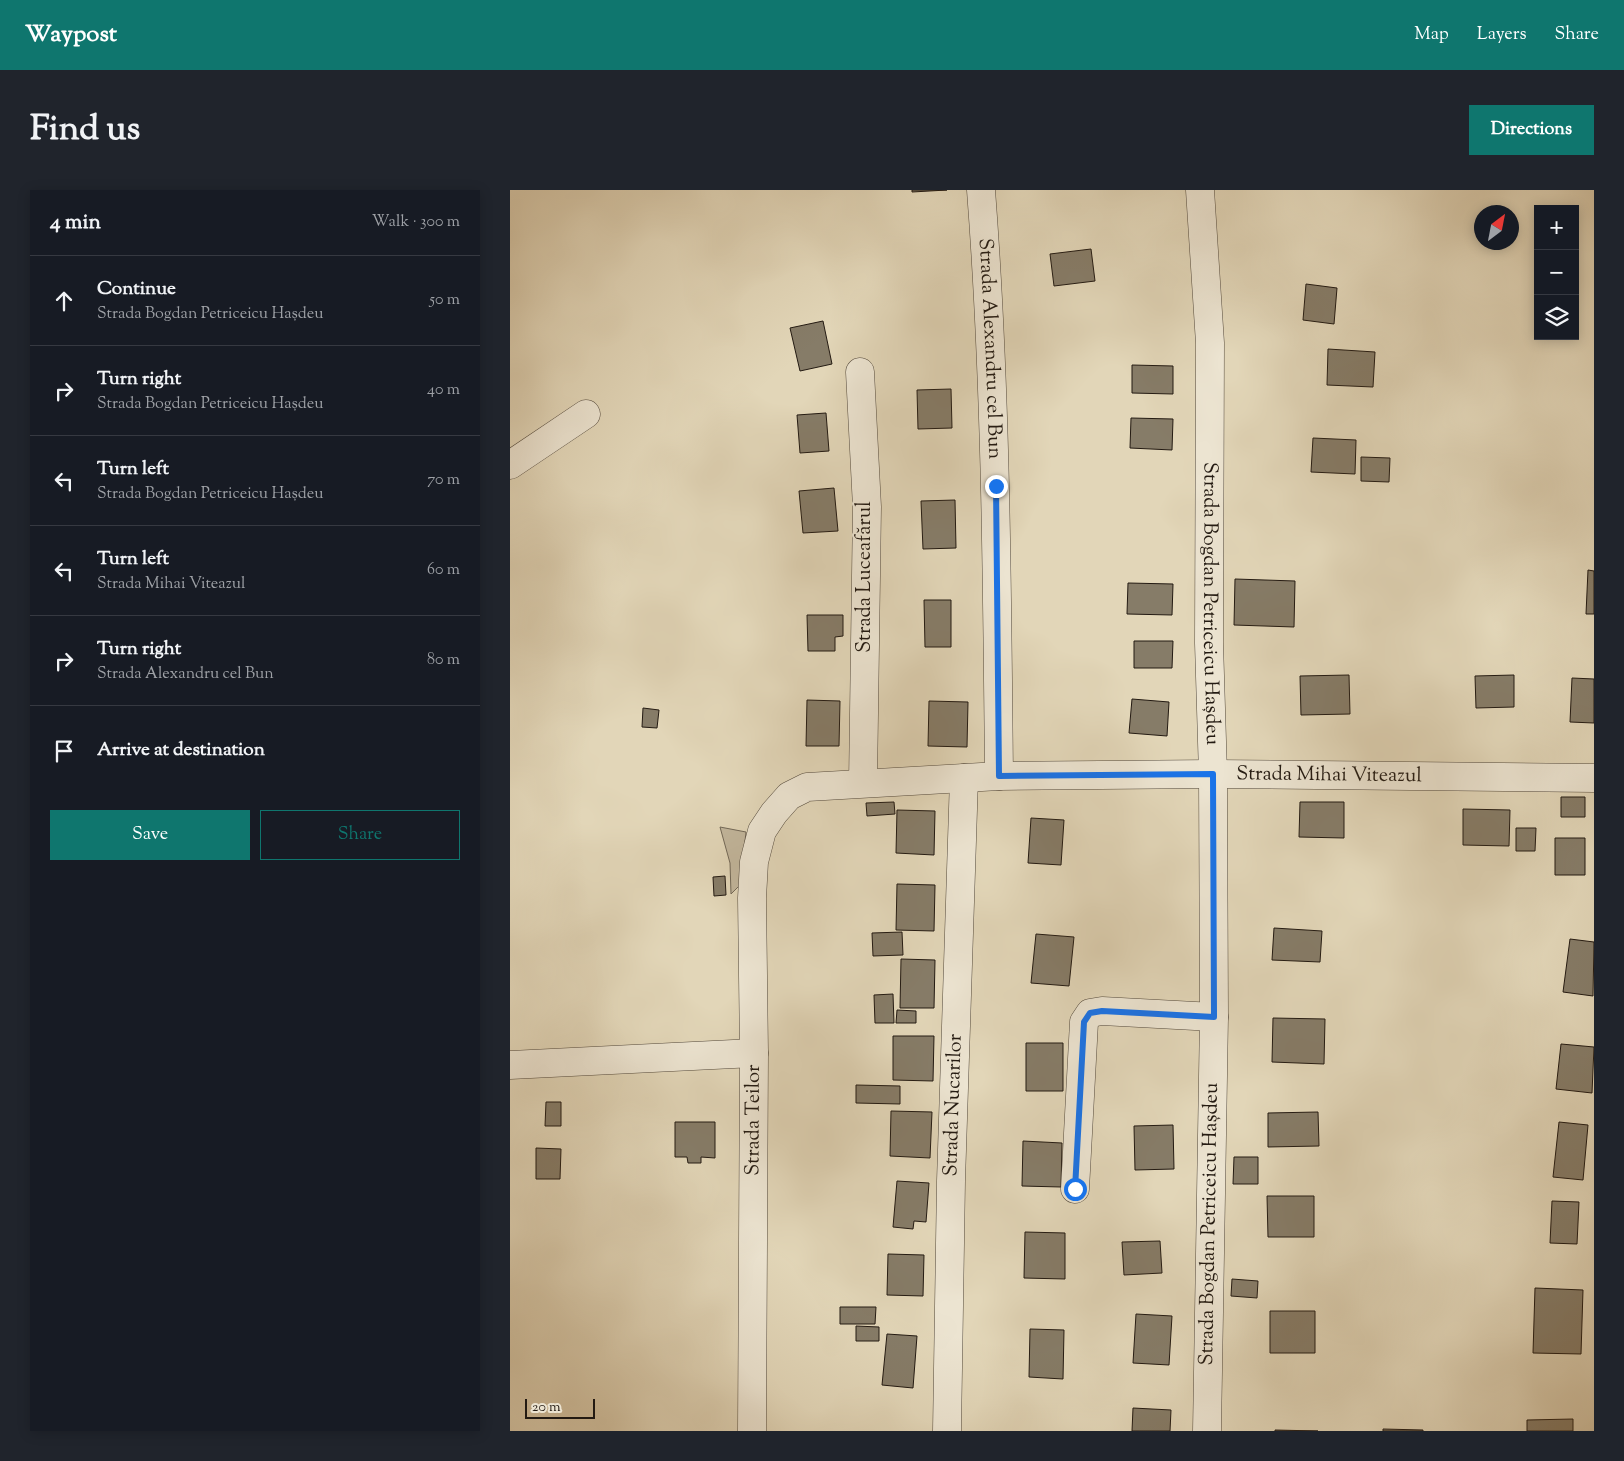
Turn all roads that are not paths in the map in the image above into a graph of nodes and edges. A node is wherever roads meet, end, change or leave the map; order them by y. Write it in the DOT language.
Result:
graph roads {
  1 [pos="981,190"];
  2 [pos="1200,190"];
  3 [pos="860,372"];
  4 [pos="586,414"];
  5 [pos="510,465"];
  6 [pos="1213,774"];
  7 [pos="999,776"];
  8 [pos="964,778"];
  9 [pos="1594,778"];
  10 [pos="863,783"];
  11 [pos="774,813"];
  12 [pos="1214,1017"];
  13 [pos="754,1053"];
  14 [pos="510,1065"];
  15 [pos="1075,1189"];
  16 [pos="752,1431"];
  17 [pos="948,1431"];
  18 [pos="1207,1431"];
  1 -- 7 [label="street, Strada Alexandru cel Bun"];
  2 -- 6 [label="street, Strada Bogdan Petriceicu Hașdeu"];
  3 -- 10 [label="street, Strada Luceafărul"];
  4 -- 5 [label="street"];
  6 -- 7 [label="street, Strada Mihai Viteazul"];
  6 -- 9 [label="street, Strada Mihai Viteazul"];
  6 -- 12 [label="street, Strada Bogdan Petriceicu Hașdeu"];
  7 -- 8 [label="street, Strada Mihai Viteazul"];
  8 -- 10 [label="street, Strada Mihai Viteazul"];
  8 -- 17 [label="street, Strada Nucarilor"];
  10 -- 11 [label="street, Strada Mihai Viteazul"];
  11 -- 13 [label="street, Strada Teilor"];
  12 -- 15 [label="street"];
  12 -- 18 [label="street, Strada Bogdan Petriceicu Hașdeu"];
  13 -- 14 [label="street"];
  13 -- 16 [label="street, Strada Teilor"];
}
